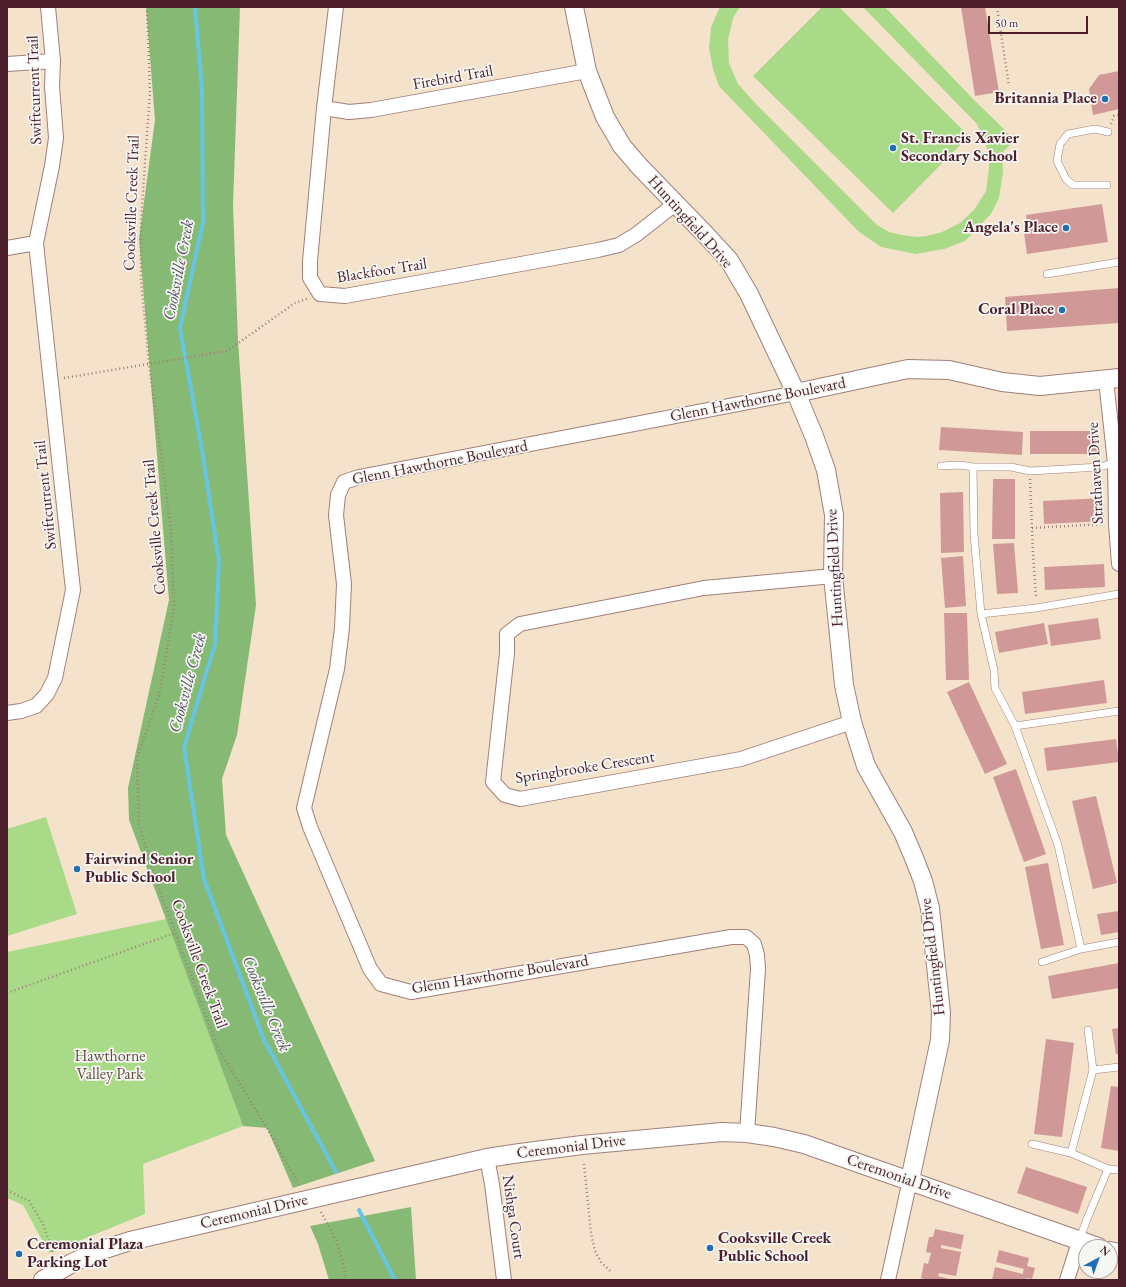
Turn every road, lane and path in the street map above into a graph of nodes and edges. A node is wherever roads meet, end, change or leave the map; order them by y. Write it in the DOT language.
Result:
graph roads {
  1 [pos="48,7"];
  2 [pos="147,7"];
  3 [pos="336,7"];
  4 [pos="574,7"];
  5 [pos="997,7"];
  6 [pos="54,60"];
  7 [pos="7,64"];
  8 [pos="587,71"];
  9 [pos="1009,86"];
  10 [pos="324,108"];
  11 [pos="1108,132"];
  12 [pos="1107,185"];
  13 [pos="675,204"];
  14 [pos="36,243"];
  15 [pos="7,248"];
  16 [pos="1119,262"];
  17 [pos="1047,274"];
  18 [pos="320,294"];
  19 [pos="149,364"];
  20 [pos="1112,379"];
  21 [pos="51,380"];
  22 [pos="796,393"];
  23 [pos="1117,462"];
  24 [pos="941,466"];
  25 [pos="973,467"];
  26 [pos="1030,471"];
  27 [pos="1116,524"];
  28 [pos="1032,528"];
  29 [pos="1119,564"];
  30 [pos="833,576"];
  31 [pos="1119,594"];
  32 [pos="1036,608"];
  33 [pos="981,614"];
  34 [pos="1119,711"];
  35 [pos="7,713"];
  36 [pos="852,722"];
  37 [pos="1015,726"];
  38 [pos="175,933"];
  39 [pos="1119,942"];
  40 [pos="1081,949"];
  41 [pos="1042,962"];
  42 [pos="7,993"];
  43 [pos="1088,1030"];
  44 [pos="1119,1067"];
  45 [pos="1093,1070"];
  46 [pos="747,1133"];
  47 [pos="1032,1144"];
  48 [pos="1072,1153"];
  49 [pos="487,1158"];
  50 [pos="584,1164"];
  51 [pos="1108,1169"];
  52 [pos="1119,1170"];
  53 [pos="910,1180"];
  54 [pos="7,1190"];
  55 [pos="310,1199"];
  56 [pos="1080,1239"];
  57 [pos="1078,1242"];
  58 [pos="1078,1245"];
  59 [pos="611,1272"];
  60 [pos="51,1276"];
  61 [pos="346,1280"];
  62 [pos="504,1280"];
  63 [pos="888,1280"];
  64 [pos="1067,1280"];
  1 -- 6 [label="street, Swiftcurrent Trail"];
  2 -- 19 [label="path, Cooksville Creek Trail"];
  3 -- 10 [label="street, Blackfoot Trail"];
  4 -- 8 [label="street, Huntingfield Drive"];
  5 -- 9 [label="path"];
  6 -- 7 [label="street"];
  6 -- 14 [label="street, Swiftcurrent Trail"];
  8 -- 10 [label="street, Firebird Trail"];
  8 -- 13 [label="street, Huntingfield Drive"];
  10 -- 18 [label="street, Blackfoot Trail"];
  11 -- 12 [label="lane"];
  13 -- 18 [label="street, Blackfoot Trail"];
  13 -- 22 [label="street, Huntingfield Drive"];
  14 -- 15 [label="street"];
  14 -- 21 [label="street, Swiftcurrent Trail"];
  16 -- 17 [label="lane"];
  18 -- 19 [label="path"];
  19 -- 21 [label="path"];
  19 -- 38 [label="path, Cooksville Creek Trail"];
  20 -- 22 [label="street, Glenn Hawthorne Boulevard"];
  20 -- 23 [label="street, Strathaven Drive"];
  21 -- 35 [label="street, Swiftcurrent Trail"];
  22 -- 30 [label="street, Huntingfield Drive"];
  22 -- 46 [label="street, Glenn Hawthorne Boulevard"];
  23 -- 26 [label="lane"];
  23 -- 27 [label="street, Strathaven Drive"];
  24 -- 25 [label="lane"];
  25 -- 26 [label="lane"];
  25 -- 33 [label="lane"];
  26 -- 28 [label="path"];
  27 -- 28 [label="path"];
  27 -- 29 [label="street, Strathaven Drive"];
  28 -- 32 [label="path"];
  30 -- 36 [label="street, Huntingfield Drive"];
  30 -- 36 [label="street, Springbrooke Crescent"];
  31 -- 32 [label="lane"];
  32 -- 33 [label="lane"];
  33 -- 37 [label="lane"];
  34 -- 37 [label="lane"];
  36 -- 53 [label="street, Huntingfield Drive"];
  37 -- 40 [label="lane"];
  38 -- 42 [label="path"];
  38 -- 55 [label="path, Cooksville Creek Trail"];
  39 -- 40 [label="lane"];
  40 -- 41 [label="lane"];
  43 -- 45 [label="lane"];
  44 -- 45 [label="lane"];
  45 -- 48 [label="lane"];
  46 -- 49 [label="street, Ceremonial Drive"];
  46 -- 53 [label="street, Ceremonial Drive"];
  47 -- 48 [label="lane"];
  48 -- 51 [label="lane"];
  49 -- 55 [label="street, Ceremonial Drive"];
  49 -- 62 [label="street, Nishga Court"];
  50 -- 59 [label="path"];
  51 -- 52 [label="lane"];
  51 -- 56 [label="lane"];
  53 -- 57 [label="street, Ceremonial Drive"];
  53 -- 63 [label="street"];
  54 -- 60 [label="path"];
  55 -- 60 [label="street, Ceremonial Drive"];
  55 -- 61 [label="path, Cooksville Creek Trail"];
  58 -- 64 [label="street"];
}
